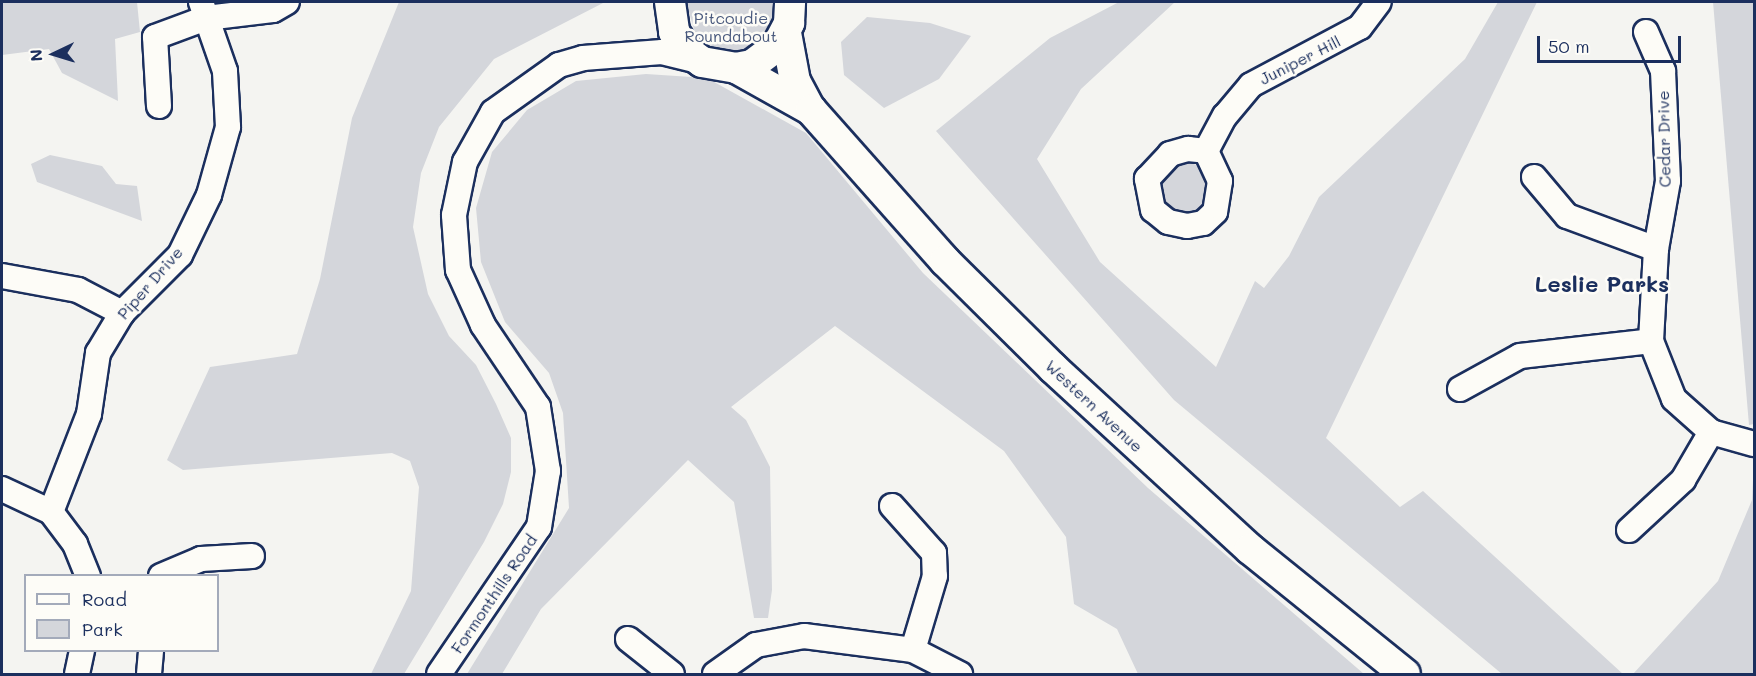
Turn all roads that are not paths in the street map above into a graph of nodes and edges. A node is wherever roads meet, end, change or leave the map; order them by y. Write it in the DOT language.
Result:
graph roads {
  1 [pos="287,2"];
  2 [pos="1379,2"];
  3 [pos="670,7"];
  4 [pos="203,10"];
  5 [pos="792,12"];
  6 [pos="1646,32"];
  7 [pos="620,53"];
  8 [pos="702,62"];
  9 [pos="736,68"];
  10 [pos="159,106"];
  11 [pos="811,110"];
  12 [pos="1206,151"];
  13 [pos="1534,177"];
  14 [pos="1656,249"];
  15 [pos="2,276"];
  16 [pos="122,313"];
  17 [pos="1651,341"];
  18 [pos="1460,389"];
  19 [pos="1711,432"];
  20 [pos="1755,444"];
  21 [pos="2,489"];
  22 [pos="892,506"];
  23 [pos="51,512"];
  24 [pos="1629,530"];
  25 [pos="252,556"];
  26 [pos="87,574"];
  27 [pos="166,574"];
  28 [pos="628,639"];
  29 [pos="913,650"];
  30 [pos="82,652"];
  31 [pos="151,652"];
  32 [pos="77,675"];
  33 [pos="149,675"];
  34 [pos="439,675"];
  35 [pos="672,675"];
  36 [pos="715,675"];
  37 [pos="960,675"];
  38 [pos="1405,675"];
  1 -- 4 [label="street"];
  2 -- 12 [label="street, Juniper Hill"];
  3 -- 7 [label="street, Formonthills Road"];
  3 -- 8 [label="main road"];
  4 -- 10 [label="street"];
  4 -- 16 [label="street, Piper Drive"];
  5 -- 9 [label="main road"];
  5 -- 11 [label="main road"];
  6 -- 14 [label="street, Cedar Drive"];
  7 -- 8 [label="street, Formonthills Road"];
  7 -- 34 [label="street, Formonthills Road"];
  8 -- 9 [label="main road"];
  9 -- 11 [label="main road"];
  11 -- 38 [label="main road, Western Avenue"];
  13 -- 14 [label="street"];
  14 -- 17 [label="street, Cedar Drive"];
  15 -- 16 [label="street"];
  16 -- 23 [label="street, Piper Drive"];
  17 -- 18 [label="street"];
  17 -- 19 [label="street, Cedar Drive"];
  19 -- 20 [label="street, Cedar Drive"];
  19 -- 24 [label="street"];
  21 -- 23 [label="street"];
  22 -- 29 [label="street"];
  23 -- 26 [label="street"];
  25 -- 27 [label="street"];
  28 -- 35 [label="street"];
  29 -- 36 [label="street"];
  29 -- 37 [label="street"];
  30 -- 32 [label="street"];
  31 -- 33 [label="street"];
}
